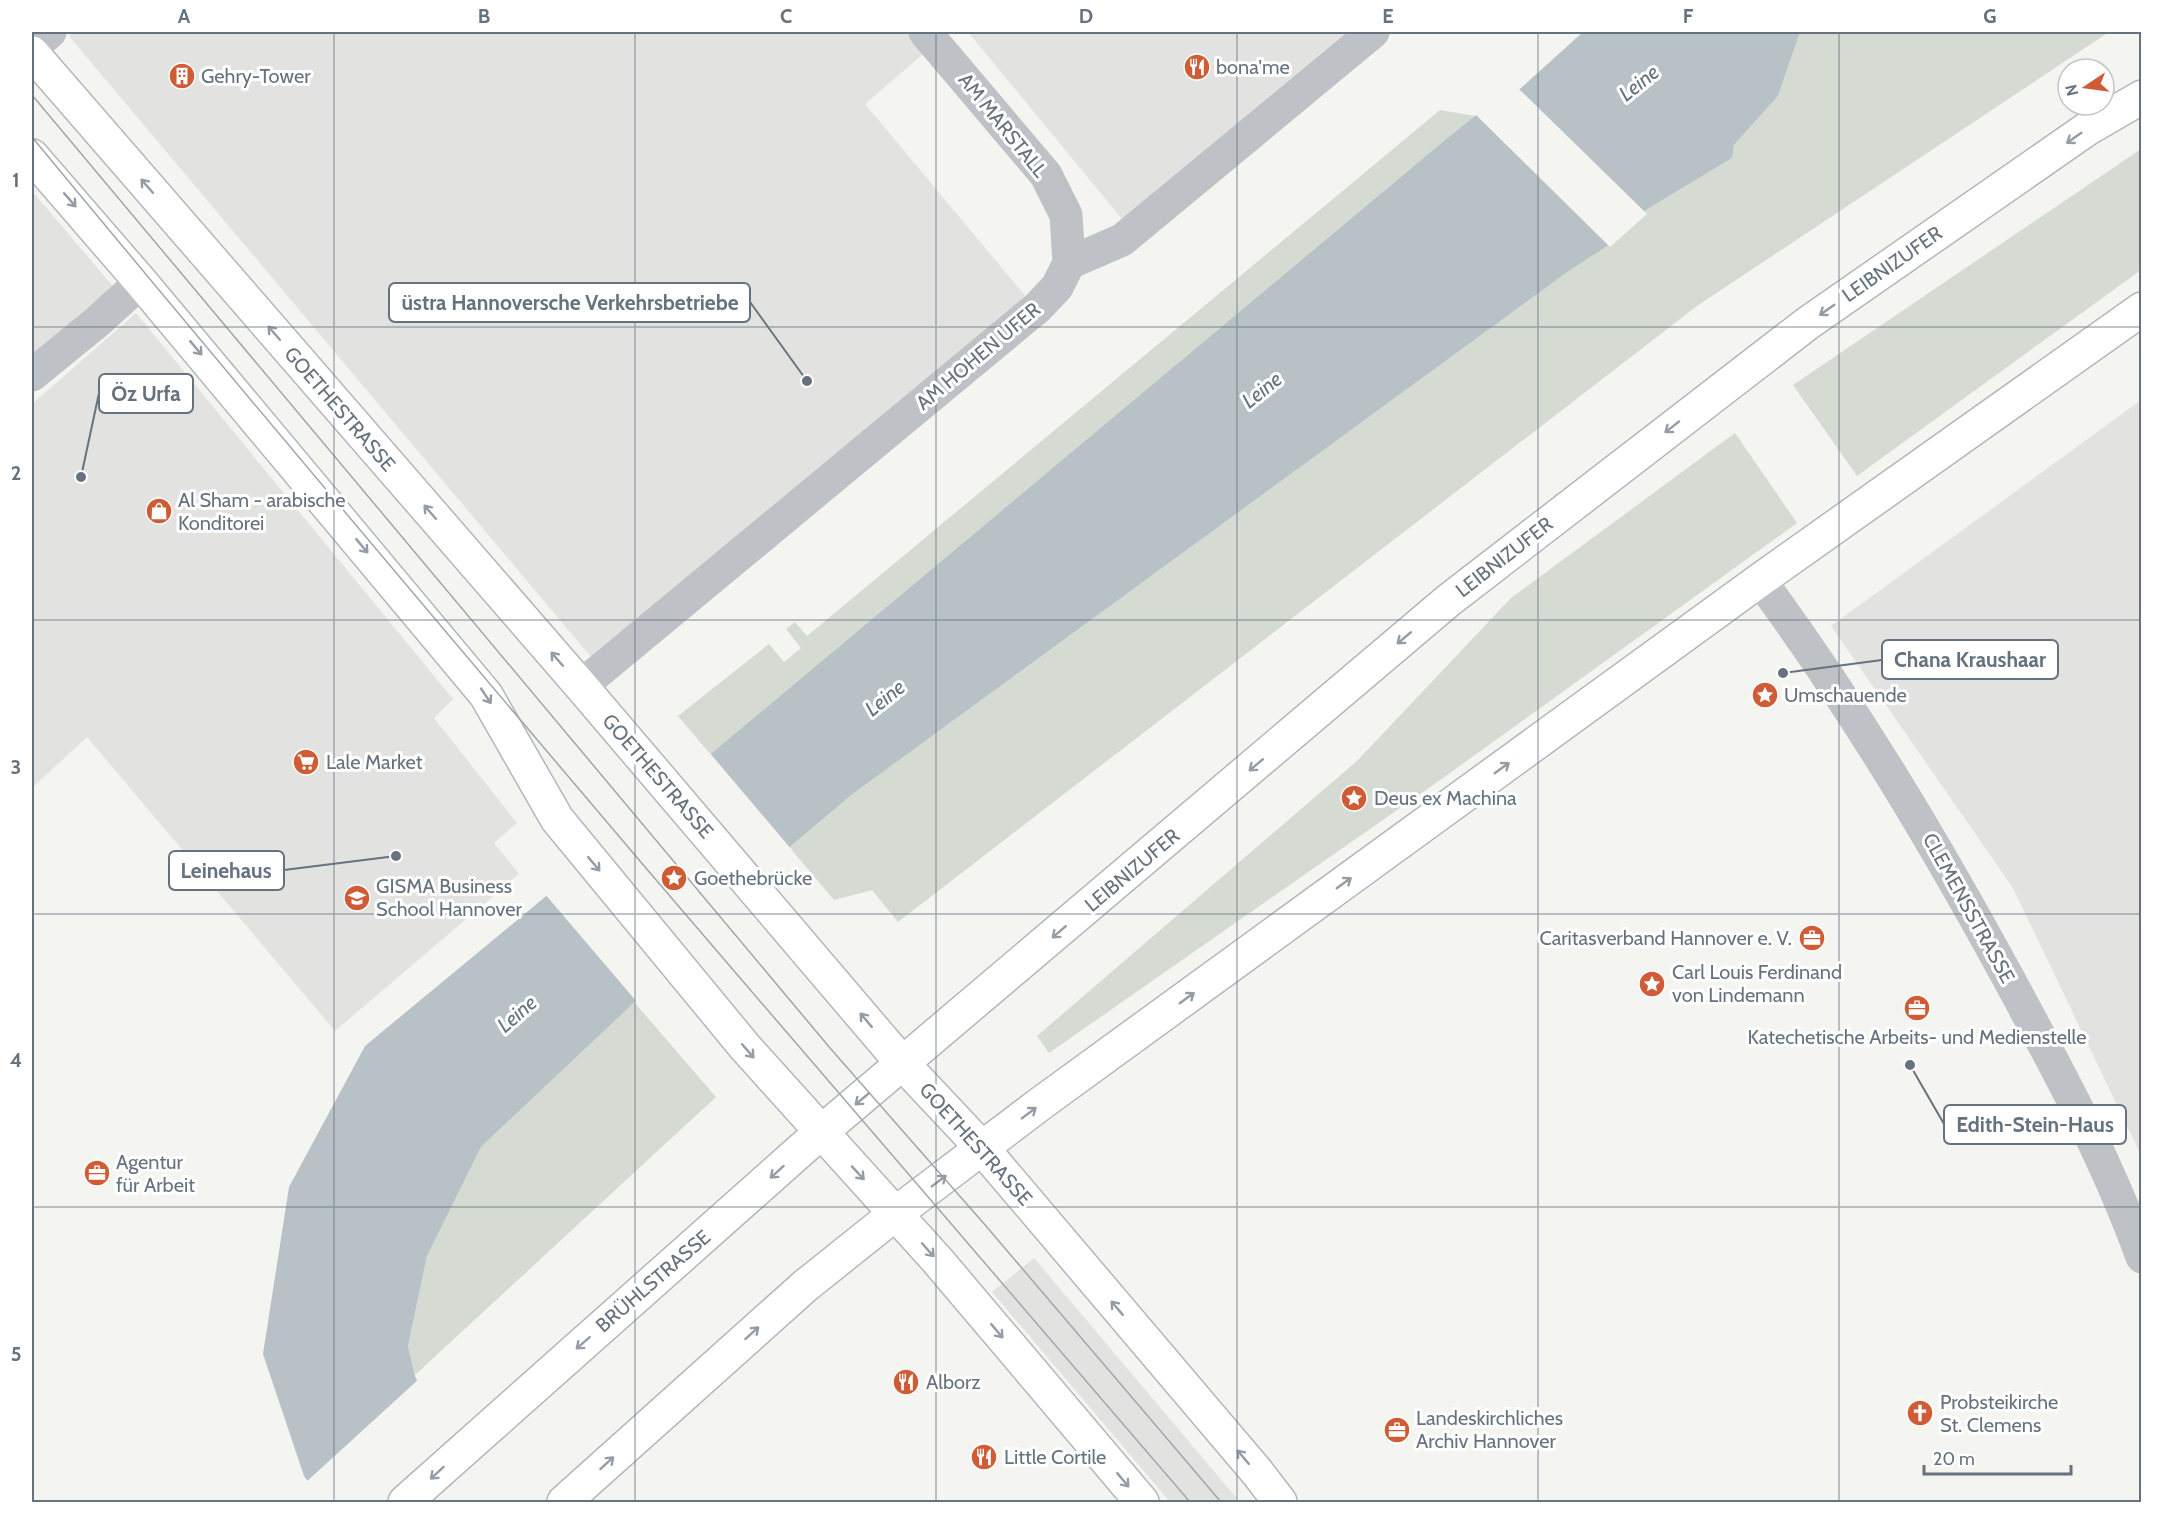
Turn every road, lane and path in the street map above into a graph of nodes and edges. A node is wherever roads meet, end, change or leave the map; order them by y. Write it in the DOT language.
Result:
graph roads {
  1 [pos="50,32"];
  2 [pos="925,32"];
  3 [pos="1373,32"];
  4 [pos="32,47"];
  5 [pos="32,53"];
  6 [pos="2142,97"];
  7 [pos="32,156"];
  8 [pos="1069,263"];
  9 [pos="141,282"];
  10 [pos="2142,309"];
  11 [pos="32,375"];
  12 [pos="1760,580"];
  13 [pos="581,686"];
  14 [pos="903,1064"];
  15 [pos="820,1133"];
  16 [pos="982,1148"];
  17 [pos="895,1214"];
  18 [pos="2142,1257"];
  19 [pos="405,1503"];
  20 [pos="564,1503"];
  21 [pos="1142,1503"];
  22 [pos="1280,1503"];
  1 -- 4 [label="street"];
  2 -- 8 [label="street, AM MARSTALL"];
  3 -- 8 [label="street"];
  13 -- 5 [label="main road, GOETHESTRASSE, one-way"];
  6 -- 14 [label="main road, LEIBNIZUFER, one-way"];
  7 -- 9 [label="main road, one-way"];
  8 -- 13 [label="street, AM HOHEN UFER"];
  9 -- 11 [label="street"];
  9 -- 15 [label="main road, one-way"];
  10 -- 12 [label="main road"];
  16 -- 12 [label="main road, one-way"];
  12 -- 18 [label="street, CLEMENSSTRASSE"];
  14 -- 13 [label="main road, GOETHESTRASSE, one-way"];
  14 -- 15 [label="main road, BRÜHLSTRASSE, one-way"];
  14 -- 16 [label="main road, GOETHESTRASSE"];
  15 -- 17 [label="main road, one-way"];
  15 -- 19 [label="main road, BRÜHLSTRASSE, one-way"];
  17 -- 16 [label="main road, one-way"];
  22 -- 16 [label="main road, GOETHESTRASSE, one-way"];
  20 -- 17 [label="main road, one-way"];
  17 -- 21 [label="main road, one-way"];
}
